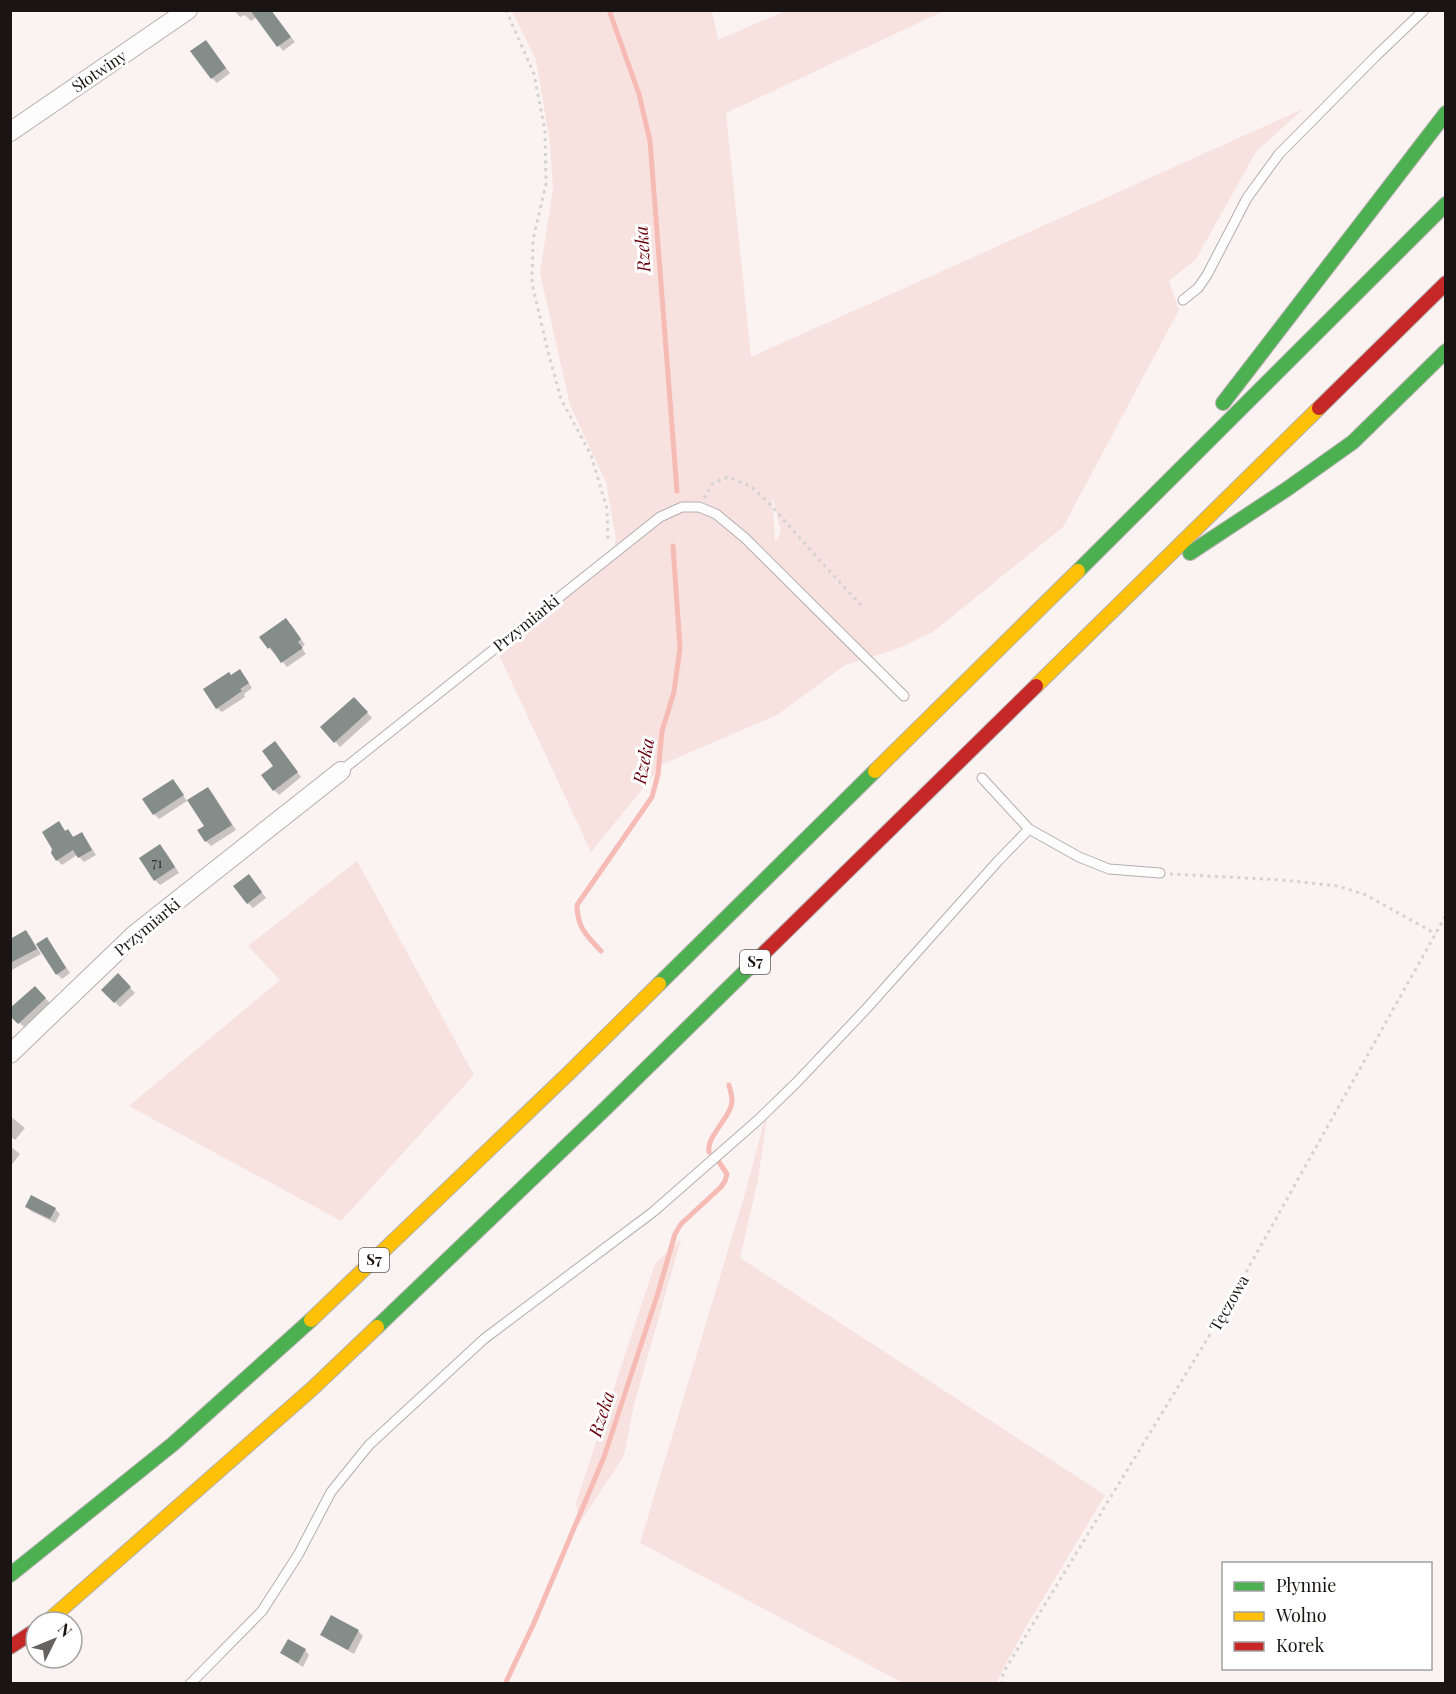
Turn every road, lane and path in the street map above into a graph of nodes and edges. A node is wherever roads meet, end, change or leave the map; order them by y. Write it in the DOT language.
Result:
graph roads {
  1 [pos="189,10"];
  2 [pos="507,10"];
  3 [pos="1424,10"];
  4 [pos="1446,113"];
  5 [pos="10,132"];
  6 [pos="1446,204"];
  7 [pos="1446,283"];
  8 [pos="1183,300"];
  9 [pos="1446,351"];
  10 [pos="1216,411"];
  11 [pos="1202,429"];
  12 [pos="699,507"];
  13 [pos="1138,511"];
  14 [pos="606,559"];
  15 [pos="1134,590"];
  16 [pos="864,608"];
  17 [pos="904,696"];
  18 [pos="341,771"];
  19 [pos="981,778"];
  20 [pos="1029,829"];
  21 [pos="1160,873"];
  22 [pos="1446,915"];
  23 [pos="1436,934"];
  24 [pos="10,1054"];
  25 [pos="10,1575"];
  26 [pos="61,1610"];
  27 [pos="24,1638"];
  28 [pos="10,1647"];
  29 [pos="190,1683"];
  30 [pos="1002,1683"];
  1 -- 5 [label="street, Słotwiny"];
  2 -- 14 [label="path"];
  3 -- 8 [label="lane"];
  4 -- 10 [label="highway"];
  6 -- 13 [label="highway, S7"];
  7 -- 15 [label="highway, S7"];
  9 -- 15 [label="highway"];
  11 -- 13 [label="highway"];
  12 -- 14 [label="lane, Przymiarki"];
  12 -- 16 [label="path"];
  12 -- 17 [label="lane"];
  13 -- 25 [label="highway, S7"];
  14 -- 18 [label="lane, Przymiarki"];
  15 -- 26 [label="highway, S7"];
  18 -- 24 [label="street, Przymiarki"];
  19 -- 20 [label="lane"];
  20 -- 21 [label="lane"];
  20 -- 29 [label="lane"];
  21 -- 23 [label="path"];
  22 -- 23 [label="path, Tęczowa"];
  23 -- 30 [label="path, Tęczowa"];
  27 -- 28 [label="highway"];
}
